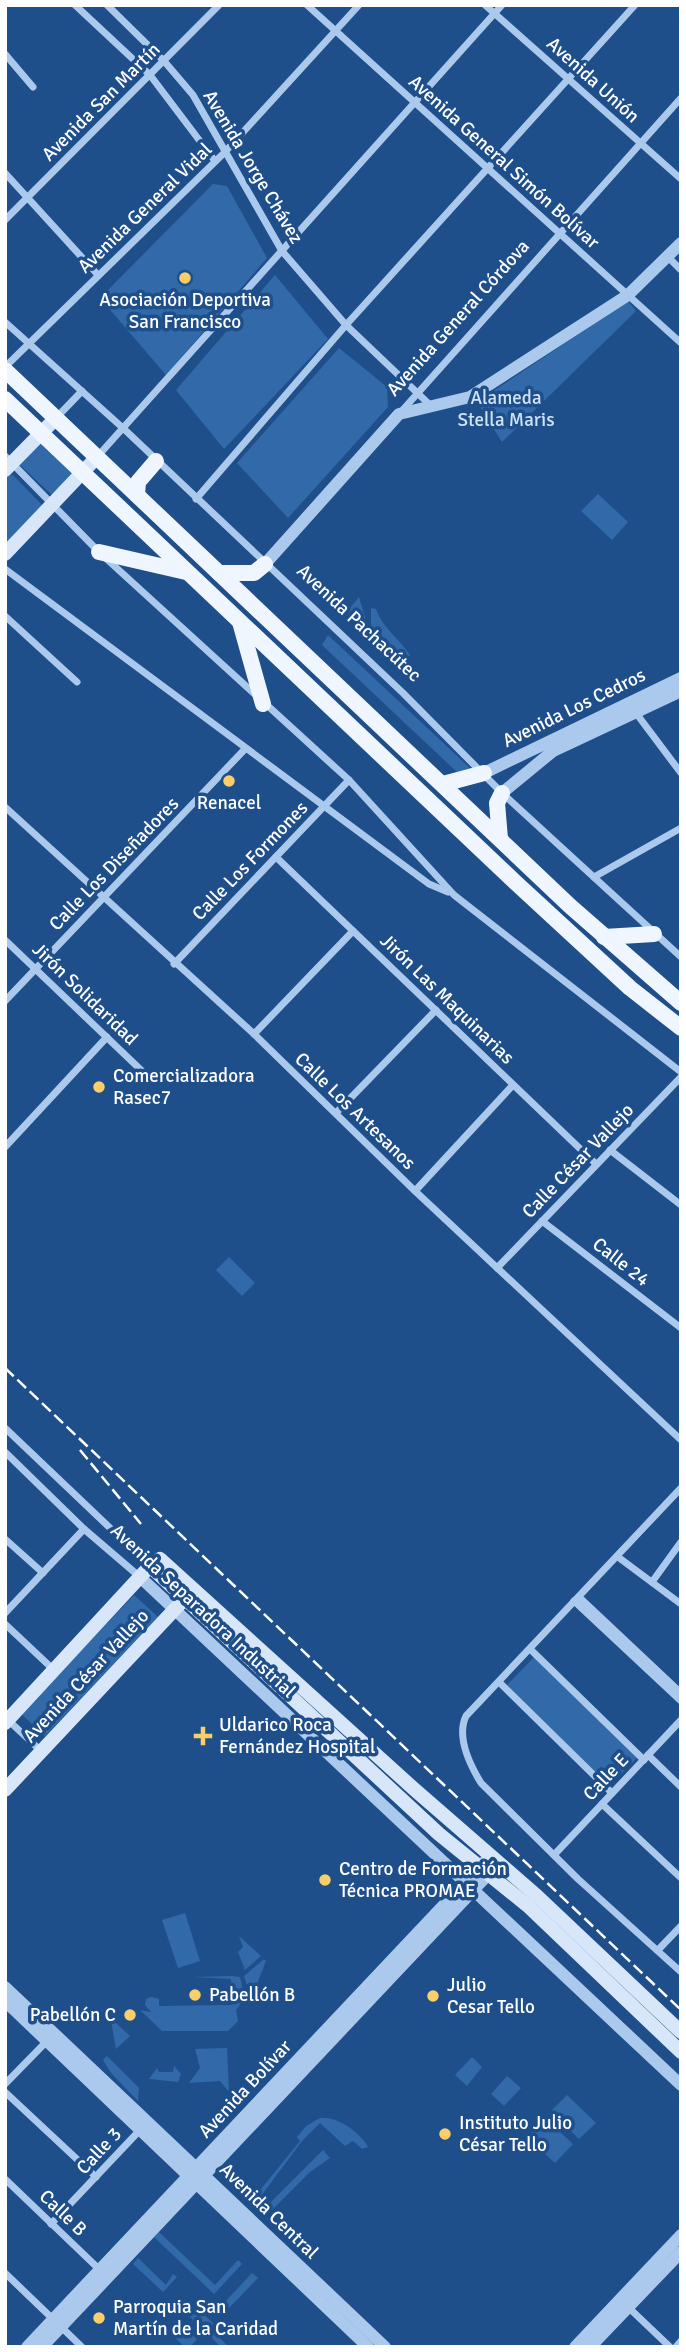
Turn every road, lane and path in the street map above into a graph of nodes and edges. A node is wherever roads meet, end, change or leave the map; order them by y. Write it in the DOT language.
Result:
graph roads {
  1 [pos="75,5"];
  2 [pos="107,5"];
  3 [pos="219,5"];
  4 [pos="307,5"];
  5 [pos="359,5"];
  6 [pos="485,5"];
  7 [pos="502,5"];
  8 [pos="635,5"];
  9 [pos="494,14"];
  10 [pos="335,30"];
  11 [pos="6,55"];
  12 [pos="164,61"];
  13 [pos="150,75"];
  14 [pos="569,80"];
  15 [pos="33,87"];
  16 [pos="681,98"];
  17 [pos="415,103"];
  18 [pos="641,144"];
  19 [pos="224,153"];
  20 [pos="215,161"];
  21 [pos="487,168"];
  22 [pos="5,173"];
  23 [pos="681,179"];
  24 [pos="27,198"];
  25 [pos="5,220"];
  26 [pos="559,233"];
  27 [pos="681,243"];
  28 [pos="282,251"];
  29 [pos="667,257"];
  30 [pos="681,270"];
  31 [pos="98,275"];
  32 [pos="628,295"];
  33 [pos="5,322"];
  34 [pos="346,325"];
  35 [pos="29,343"];
  36 [pos="681,343"];
  37 [pos="5,368"];
  38 [pos="82,391"];
  39 [pos="418,393"];
  40 [pos="5,399"];
  41 [pos="430,405"];
  42 [pos="399,414"];
  43 [pos="56,418"];
  44 [pos="124,429"];
  45 [pos="41,433"];
  46 [pos="97,457"];
  47 [pos="156,461"];
  48 [pos="8,463"];
  49 [pos="82,473"];
  50 [pos="137,495"];
  51 [pos="196,499"];
  52 [pos="53,502"];
  53 [pos="99,552"];
  54 [pos="5,554"];
  55 [pos="265,564"];
  56 [pos="5,569"];
  57 [pos="189,572"];
  58 [pos="219,573"];
  59 [pos="5,616"];
  60 [pos="239,620"];
  61 [pos="681,678"];
  62 [pos="77,682"];
  63 [pos="681,691"];
  64 [pos="263,704"];
  65 [pos="636,712"];
  66 [pos="245,749"];
  67 [pos="507,763"];
  68 [pos="484,774"];
  69 [pos="681,774"];
  70 [pos="520,778"];
  71 [pos="349,780"];
  72 [pos="443,784"];
  73 [pos="502,793"];
  74 [pos="324,806"];
  75 [pos="5,807"];
  76 [pos="681,828"];
  77 [pos="500,839"];
  78 [pos="276,857"];
  79 [pos="530,867"];
  80 [pos="594,877"];
  81 [pos="515,882"];
  82 [pos="454,895"];
  83 [pos="103,898"];
  84 [pos="353,931"];
  85 [pos="654,934"];
  86 [pos="604,937"];
  87 [pos="5,940"];
  88 [pos="681,957"];
  89 [pos="174,964"];
  90 [pos="36,969"];
  91 [pos="5,1001"];
  92 [pos="681,1003"];
  93 [pos="436,1010"];
  94 [pos="681,1028"];
  95 [pos="254,1034"];
  96 [pos="107,1037"];
  97 [pos="142,1071"];
  98 [pos="681,1074"];
  99 [pos="513,1084"];
  100 [pos="336,1113"];
  101 [pos="5,1147"];
  102 [pos="610,1150"];
  103 [pos="597,1164"];
  104 [pos="415,1191"];
  105 [pos="681,1205"];
  106 [pos="542,1221"];
  107 [pos="497,1268"];
  108 [pos="681,1328"];
  109 [pos="5,1428"];
  110 [pos="681,1440"];
  111 [pos="5,1452"];
  112 [pos="681,1488"];
  113 [pos="84,1529"];
  114 [pos="5,1539"];
  115 [pos="681,1542"];
  116 [pos="618,1557"];
  117 [pos="150,1567"];
  118 [pos="43,1573"];
  119 [pos="652,1582"];
  120 [pos="184,1599"];
  121 [pos="577,1599"];
  122 [pos="681,1604"];
  123 [pos="5,1613"];
  124 [pos="5,1624"];
  125 [pos="530,1649"];
  126 [pos="55,1671"];
  127 [pos="499,1682"];
  128 [pos="681,1693"];
  129 [pos="681,1701"];
  130 [pos="6,1720"];
  131 [pos="681,1720"];
  132 [pos="41,1751"];
  133 [pos="646,1758"];
  134 [pos="681,1787"];
  135 [pos="5,1790"];
  136 [pos="612,1793"];
  137 [pos="602,1804"];
  138 [pos="554,1855"];
  139 [pos="490,1864"];
  140 [pos="681,1878"];
  141 [pos="471,1885"];
  142 [pos="681,1926"];
  143 [pos="658,1950"];
  144 [pos="681,1972"];
  145 [pos="5,1987"];
  146 [pos="5,2001"];
  147 [pos="681,2032"];
  148 [pos="47,2041"];
  149 [pos="681,2052"];
  150 [pos="5,2084"];
  151 [pos="681,2085"];
  152 [pos="5,2091"];
  153 [pos="140,2130"];
  154 [pos="196,2176"];
  155 [pos="96,2177"];
  156 [pos="5,2179"];
  157 [pos="51,2224"];
  158 [pos="681,2235"];
  159 [pos="681,2252"];
  160 [pos="100,2270"];
  161 [pos="5,2273"];
  162 [pos="624,2303"];
  163 [pos="57,2323"];
  164 [pos="681,2341"];
  165 [pos="27,2347"];
  166 [pos="42,2347"];
  167 [pos="82,2347"];
  168 [pos="368,2347"];
  169 [pos="384,2347"];
  170 [pos="575,2347"];
  171 [pos="590,2347"];
  172 [pos="670,2347"];
  173 [pos="676,2347"];
  1 -- 13 [label="street, Avenida Jorge Chávez"];
  2 -- 12 [label="street, Avenida Jorge Chávez"];
  3 -- 12 [label="street, Avenida San Martín"];
  4 -- 10 [label="street, Avenida General Simón Bolívar"];
  5 -- 10 [label="street, Avenida General Vidal"];
  6 -- 9 [label="street, Avenida Unión"];
  7 -- 9 [label="street"];
  8 -- 14 [label="street"];
  9 -- 14 [label="street, Avenida Unión"];
  9 -- 17 [label="street"];
  10 -- 17 [label="street, Avenida General Simón Bolívar"];
  10 -- 19 [label="street, Avenida General Vidal"];
  11 -- 15 [label="street"];
  12 -- 13 [label="street, Avenida San Martín"];
  12 -- 19 [label="street, Avenida Jorge Chávez"];
  13 -- 20 [label="street, Avenida Jorge Chávez"];
  13 -- 24 [label="street, Avenida San Martín"];
  14 -- 18 [label="street, Avenida Unión"];
  14 -- 21 [label="street"];
  16 -- 18 [label="street, Avenida General Córdova"];
  17 -- 21 [label="street, Avenida General Simón Bolívar"];
  17 -- 28 [label="street"];
  18 -- 23 [label="street, Avenida Unión"];
  18 -- 26 [label="street, Avenida General Córdova"];
  19 -- 20 [label="street, Avenida General Vidal"];
  19 -- 28 [label="street, Avenida Jorge Chávez"];
  20 -- 31 [label="street, Avenida General Vidal"];
  21 -- 26 [label="street, Avenida General Simón Bolívar"];
  21 -- 34 [label="street"];
  22 -- 24 [label="street"];
  24 -- 25 [label="street, Avenida San Martín"];
  24 -- 31 [label="street"];
  26 -- 32 [label="street, Avenida General Simón Bolívar"];
  26 -- 39 [label="street, Avenida General Córdova"];
  27 -- 29 [label="street"];
  28 -- 34 [label="street, Avenida Jorge Chávez"];
  28 -- 44 [label="street"];
  29 -- 30 [label="street"];
  29 -- 32 [label="street"];
  31 -- 35 [label="street, Avenida General Vidal"];
  32 -- 36 [label="street, Avenida General Simón Bolívar"];
  32 -- 41 [label="street"];
  33 -- 35 [label="street, Avenida Pachacútec"];
  34 -- 39 [label="street, Avenida Jorge Chávez"];
  34 -- 51 [label="street"];
  35 -- 37 [label="street, Avenida General Vidal"];
  35 -- 38 [label="street, Avenida Pachacútec"];
  37 -- 43 [label="main road"];
  38 -- 43 [label="street"];
  38 -- 44 [label="street, Avenida Pachacútec"];
  39 -- 41 [label="street, Avenida Jorge Chávez"];
  39 -- 42 [label="street, Avenida General Córdova"];
  40 -- 45 [label="main road"];
  41 -- 42 [label="street"];
  42 -- 55 [label="street, Avenida General Córdova"];
  43 -- 45 [label="main road"];
  43 -- 46 [label="main road"];
  44 -- 46 [label="street"];
  44 -- 47 [label="street, Avenida Pachacútec"];
  45 -- 48 [label="main road"];
  45 -- 49 [label="main road"];
  46 -- 49 [label="main road"];
  46 -- 50 [label="main road"];
  47 -- 50 [label="main road"];
  47 -- 51 [label="street, Avenida Pachacútec"];
  48 -- 52 [label="street"];
  49 -- 52 [label="main road"];
  49 -- 57 [label="main road"];
  50 -- 58 [label="main road"];
  51 -- 55 [label="street, Avenida Pachacútec"];
  52 -- 53 [label="street"];
  52 -- 54 [label="main road"];
  53 -- 57 [label="main road"];
  53 -- 64 [label="street"];
  55 -- 58 [label="main road"];
  55 -- 68 [label="street, Avenida Pachacútec"];
  56 -- 66 [label="street"];
  57 -- 60 [label="main road"];
  58 -- 72 [label="main road"];
  59 -- 62 [label="street"];
  60 -- 64 [label="main road"];
  60 -- 81 [label="main road"];
  61 -- 67 [label="street, Avenida Los Cedros"];
  63 -- 65 [label="street, Avenida Los Cedros"];
  64 -- 71 [label="street"];
  65 -- 69 [label="street"];
  65 -- 70 [label="street, Avenida Los Cedros"];
  66 -- 74 [label="street"];
  66 -- 83 [label="street, Calle Los Diseñadores"];
  67 -- 68 [label="street, Avenida Los Cedros"];
  67 -- 70 [label="street"];
  68 -- 72 [label="main road"];
  68 -- 73 [label="street, Avenida Pachacútec"];
  70 -- 73 [label="street, Avenida Los Cedros"];
  71 -- 74 [label="street, Calle Los Formones"];
  71 -- 82 [label="street"];
  72 -- 77 [label="main road"];
  73 -- 77 [label="main road"];
  73 -- 80 [label="street, Avenida Pachacútec"];
  74 -- 78 [label="street, Calle Los Formones"];
  74 -- 82 [label="street"];
  75 -- 83 [label="street, Calle Los Artesanos"];
  76 -- 80 [label="street"];
  77 -- 79 [label="main road"];
  78 -- 84 [label="street, Jirón Las Maquinarias"];
  78 -- 89 [label="street, Calle Los Formones"];
  79 -- 81 [label="main road"];
  79 -- 86 [label="main road"];
  80 -- 85 [label="street, Avenida Pachacútec"];
  81 -- 94 [label="main road"];
  82 -- 98 [label="street"];
  83 -- 89 [label="street, Calle Los Artesanos"];
  83 -- 90 [label="street, Calle Los Diseñadores"];
  84 -- 93 [label="street, Jirón Las Maquinarias"];
  84 -- 95 [label="street"];
  85 -- 86 [label="main road"];
  85 -- 88 [label="street, Avenida Pachacútec"];
  86 -- 92 [label="main road"];
  87 -- 90 [label="street, Jirón Solidaridad"];
  89 -- 95 [label="street, Calle Los Artesanos"];
  90 -- 91 [label="street, Calle Los Diseñadores"];
  90 -- 96 [label="street, Jirón Solidaridad"];
  93 -- 99 [label="street, Jirón Las Maquinarias"];
  93 -- 100 [label="street"];
  95 -- 100 [label="street, Calle Los Artesanos"];
  96 -- 97 [label="street, Jirón Solidaridad"];
  96 -- 101 [label="street"];
  98 -- 102 [label="street, Calle César Vallejo"];
  99 -- 103 [label="street, Jirón Las Maquinarias"];
  99 -- 104 [label="street"];
  100 -- 104 [label="street, Calle Los Artesanos"];
  102 -- 103 [label="street, Calle César Vallejo"];
  102 -- 105 [label="street"];
  103 -- 106 [label="street, Calle César Vallejo"];
  104 -- 107 [label="street, Calle Los Artesanos"];
  106 -- 107 [label="street, Calle César Vallejo"];
  106 -- 108 [label="street, Calle 24"];
  107 -- 110 [label="street, Calle Los Artesanos"];
  109 -- 117 [label="street, Avenida Separadora Industrial"];
  111 -- 113 [label="street, Avenida Separadora Industrial"];
  112 -- 116 [label="street"];
  113 -- 117 [label="street, Avenida Separadora Industrial"];
  113 -- 118 [label="street"];
  114 -- 118 [label="street"];
  115 -- 119 [label="street"];
  116 -- 119 [label="street"];
  116 -- 121 [label="street"];
  117 -- 120 [label="main road, Avenida Separadora Industrial"];
  117 -- 126 [label="main road, Avenida César Vallejo"];
  118 -- 123 [label="street"];
  119 -- 122 [label="street"];
  120 -- 132 [label="main road, Avenida César Vallejo"];
  120 -- 139 [label="main road, Avenida Separadora Industrial"];
  120 -- 141 [label="street, Avenida Separadora Industrial"];
  121 -- 125 [label="street"];
  121 -- 128 [label="street"];
  121 -- 129 [label="street"];
  124 -- 126 [label="street"];
  125 -- 127 [label="street"];
  125 -- 133 [label="street"];
  126 -- 130 [label="main road, Avenida César Vallejo"];
  127 -- 136 [label="street"];
  127 -- 138 [label="street"];
  130 -- 132 [label="street"];
  131 -- 133 [label="street, Calle E"];
  132 -- 135 [label="main road, Avenida César Vallejo"];
  133 -- 134 [label="street"];
  133 -- 136 [label="street, Calle E"];
  136 -- 137 [label="street, Calle E"];
  137 -- 138 [label="street, Calle E"];
  137 -- 140 [label="street"];
  138 -- 143 [label="street"];
  139 -- 141 [label="street, Avenida Bolívar"];
  139 -- 147 [label="main road, Avenida Separadora Industrial"];
  139 -- 149 [label="main road, Avenida Separadora Industrial"];
  141 -- 151 [label="street, Avenida Separadora Industrial"];
  141 -- 154 [label="street, Avenida Bolívar"];
  142 -- 143 [label="street"];
  143 -- 144 [label="street"];
  145 -- 154 [label="street, Avenida Central"];
  146 -- 148 [label="street, Avenida Central"];
  148 -- 150 [label="street"];
  148 -- 153 [label="street, Avenida Central"];
  152 -- 155 [label="street"];
  153 -- 154 [label="street, Avenida Central"];
  153 -- 155 [label="street, Calle 3"];
  154 -- 160 [label="street, Avenida Bolívar"];
  154 -- 163 [label="street, Avenida Bolívar"];
  154 -- 168 [label="street, Avenida Central"];
  154 -- 169 [label="street, Avenida Central"];
  155 -- 157 [label="street, Calle 3"];
  156 -- 157 [label="street, Calle B"];
  157 -- 160 [label="street, Calle B"];
  158 -- 162 [label="street"];
  159 -- 162 [label="street"];
  160 -- 163 [label="street, Avenida Bolívar"];
  161 -- 163 [label="street"];
  162 -- 170 [label="street"];
  162 -- 171 [label="street"];
  162 -- 172 [label="street"];
  163 -- 165 [label="street, Avenida Bolívar"];
  163 -- 166 [label="street, Avenida Bolívar"];
  163 -- 167 [label="street"];
  164 -- 173 [label="street"];
}
